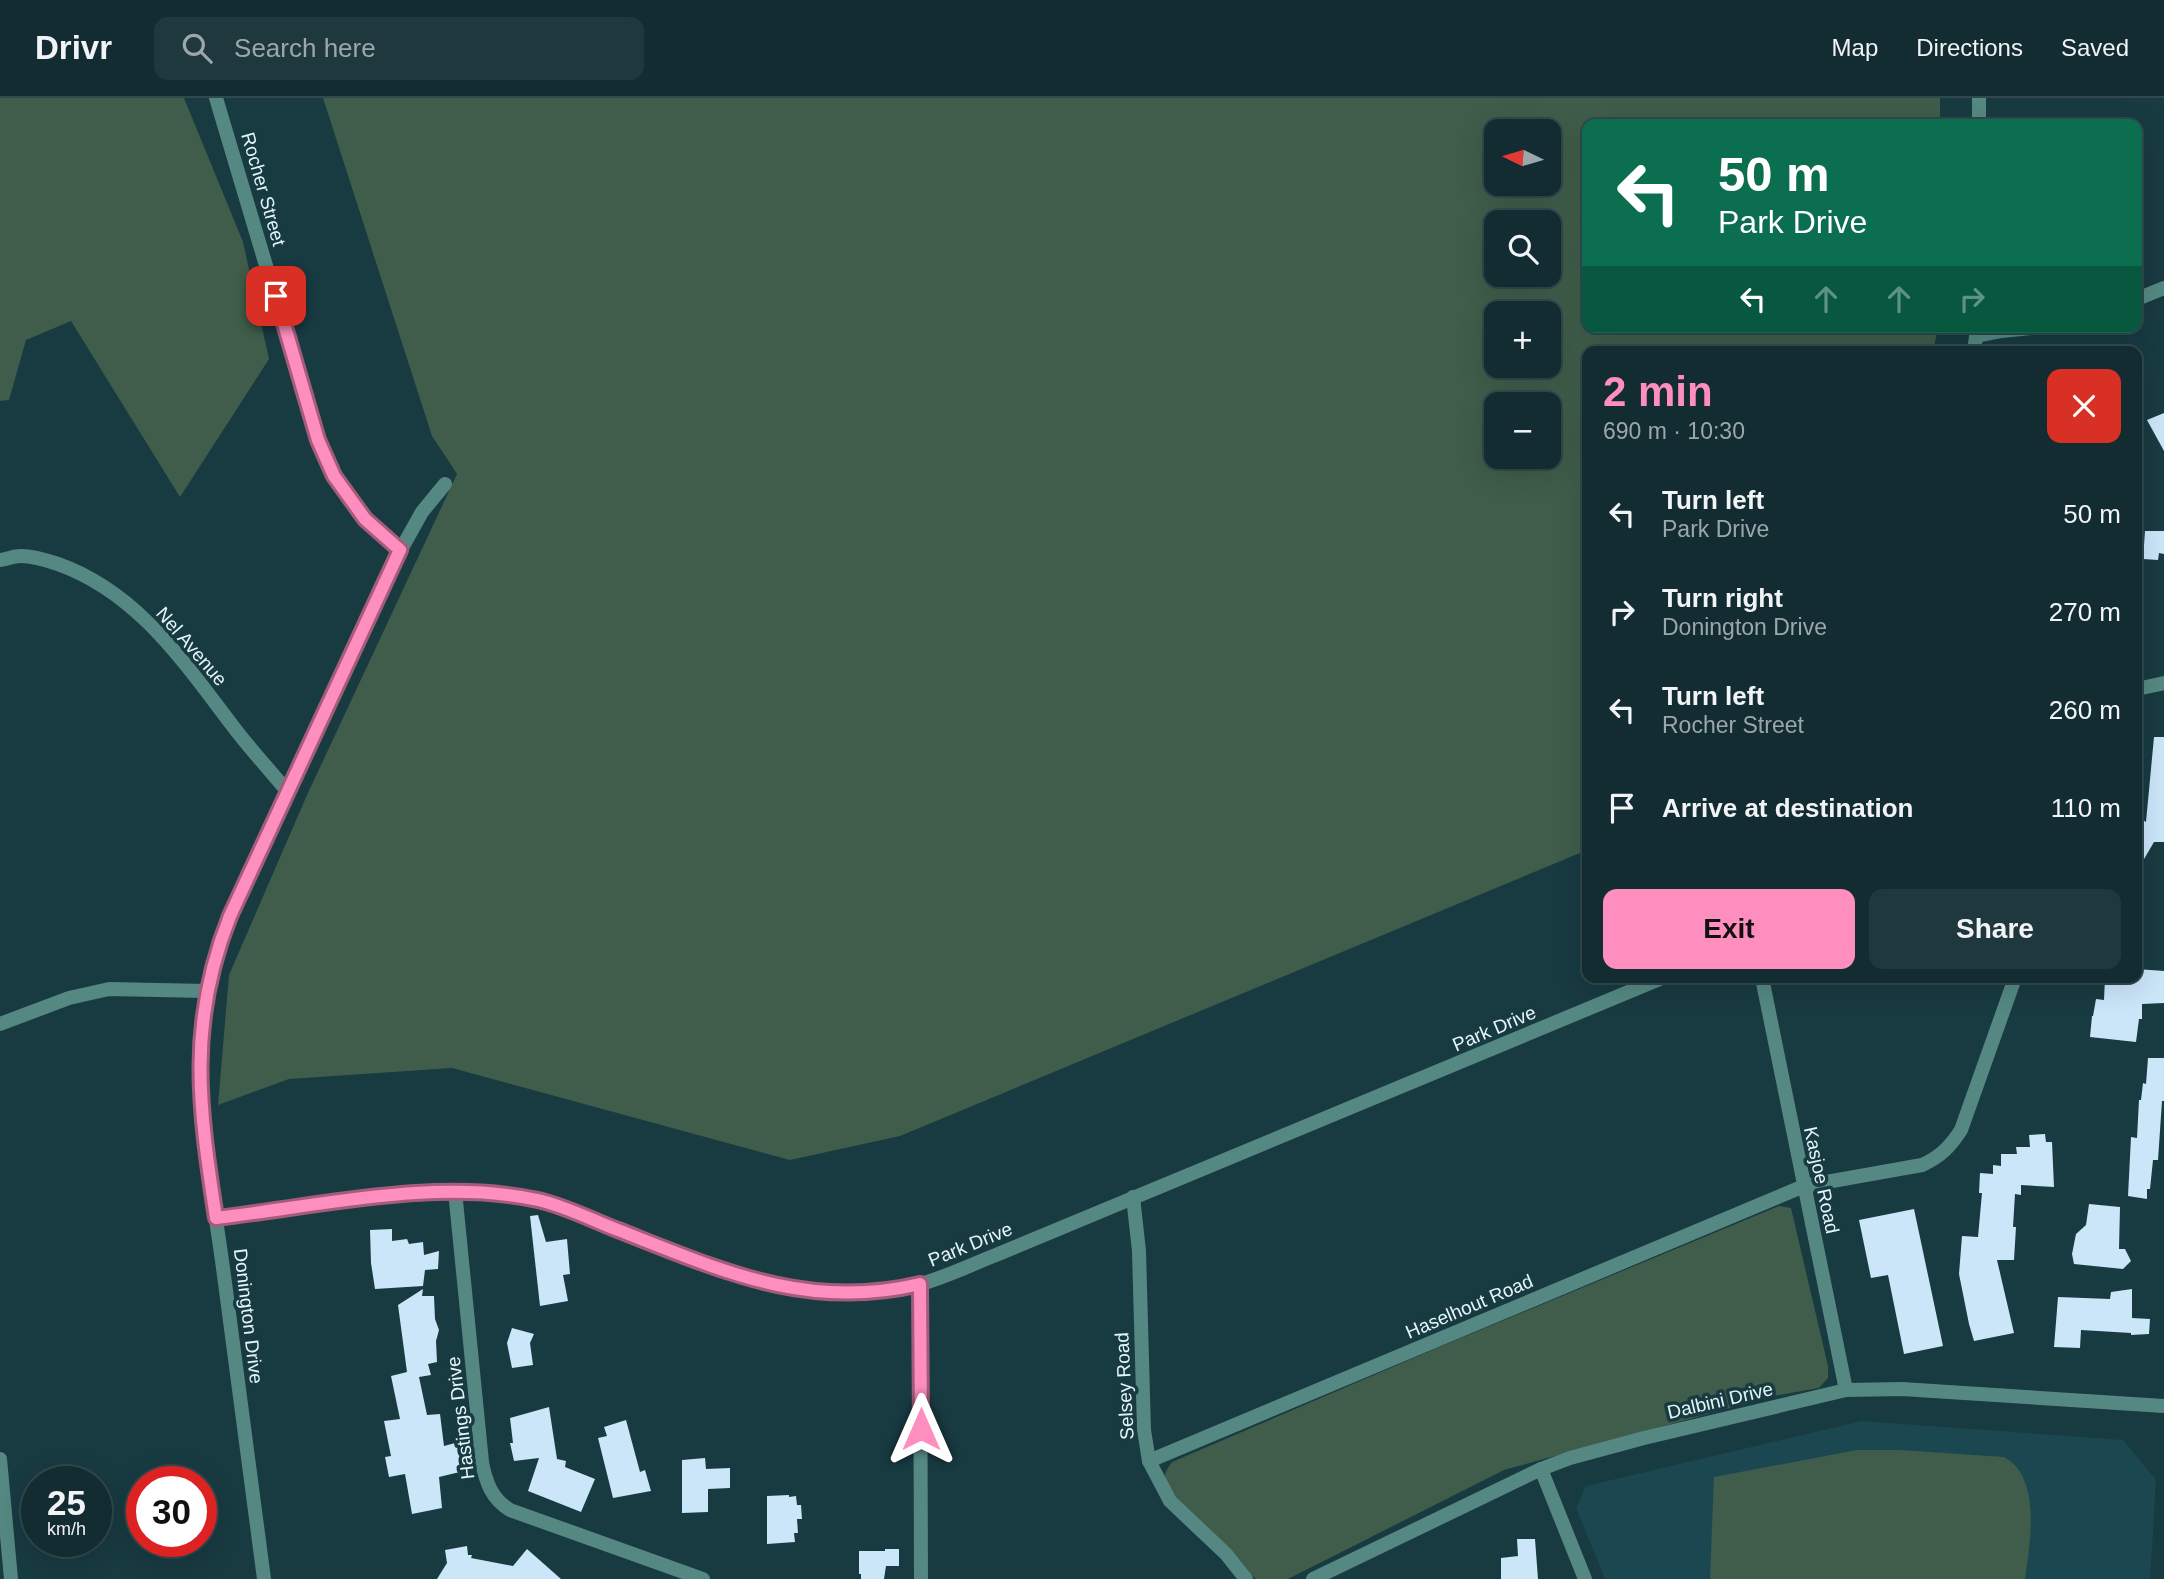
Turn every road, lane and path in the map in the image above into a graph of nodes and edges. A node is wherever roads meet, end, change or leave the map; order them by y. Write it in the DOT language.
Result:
graph roads {
  1 [pos="216,98"];
  2 [pos="1979,98"];
  3 [pos="1979,119"];
  4 [pos="2164,288"];
  5 [pos="2142,297"];
  6 [pos="444,484"];
  7 [pos="400,550"];
  8 [pos="0,560"];
  9 [pos="2164,683"];
  10 [pos="2142,688"];
  11 [pos="287,791"];
  12 [pos="1650,983"];
  13 [pos="1763,983"];
  14 [pos="2013,983"];
  15 [pos="207,991"];
  16 [pos="0,1024"];
  17 [pos="1804,1186"];
  18 [pos="455,1191"];
  19 [pos="1133,1197"];
  20 [pos="216,1218"];
  21 [pos="920,1284"];
  22 [pos="1846,1390"];
  23 [pos="2164,1406"];
  24 [pos="0,1459"];
  25 [pos="1149,1461"];
  26 [pos="1541,1469"];
  27 [pos="11,1579"];
  28 [pos="264,1579"];
  29 [pos="704,1579"];
  30 [pos="921,1579"];
  31 [pos="1246,1579"];
  32 [pos="1313,1579"];
  33 [pos="1585,1579"];
  1 -- 7 [label="street, Rocher Street"];
  2 -- 3 [label="street"];
  4 -- 5 [label="street"];
  6 -- 7 [label="street, Donington Drive"];
  7 -- 11 [label="street, Donington Drive"];
  8 -- 11 [label="street, Nel Avenue"];
  9 -- 10 [label="street"];
  11 -- 15 [label="street, Donington Drive"];
  12 -- 19 [label="street, Park Drive"];
  13 -- 17 [label="street, Kasjoe Road"];
  14 -- 17 [label="street, Haselhout Road"];
  15 -- 16 [label="street"];
  15 -- 20 [label="street, Donington Drive"];
  17 -- 22 [label="street, Kasjoe Road"];
  17 -- 25 [label="street, Haselhout Road"];
  18 -- 20 [label="street, Park Drive"];
  18 -- 21 [label="street, Park Drive"];
  18 -- 29 [label="street, Hastings Drive"];
  19 -- 21 [label="street, Park Drive"];
  19 -- 25 [label="street, Selsey Road"];
  20 -- 28 [label="street, Donington Drive"];
  21 -- 30 [label="street"];
  22 -- 23 [label="street, Dalbini Drive"];
  22 -- 26 [label="street, Dalbini Drive"];
  24 -- 27 [label="street"];
  25 -- 31 [label="street, Selsey Road"];
  26 -- 32 [label="street, Dalbini Drive"];
  26 -- 33 [label="street"];
}
